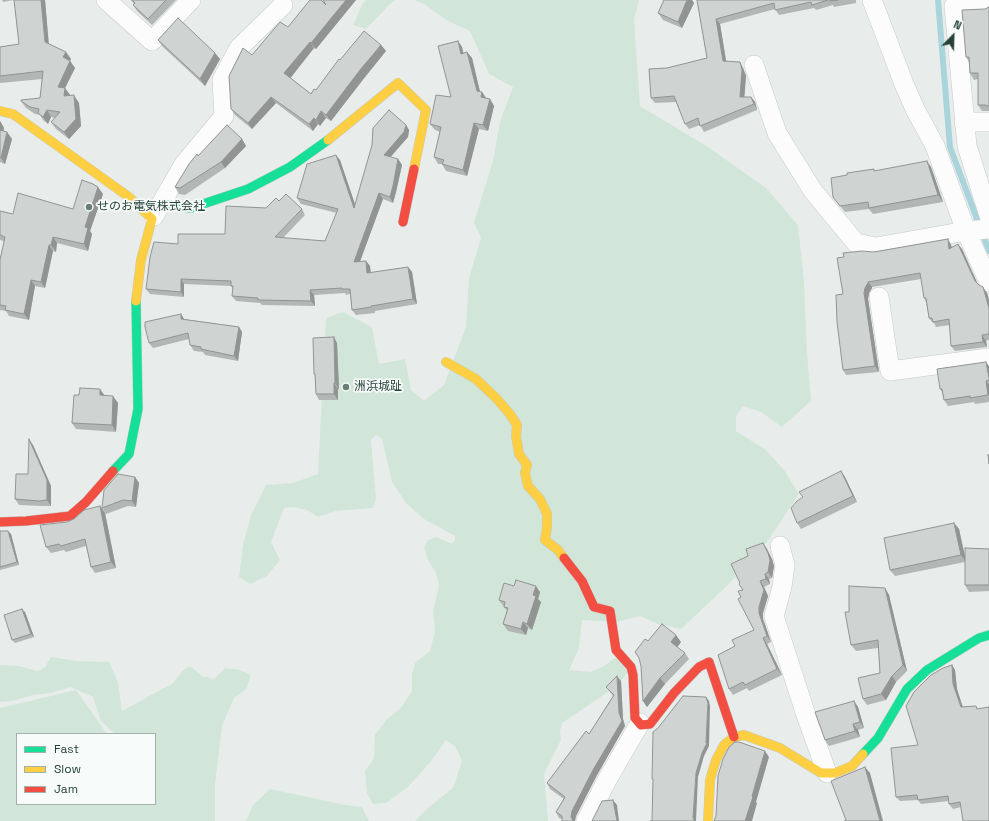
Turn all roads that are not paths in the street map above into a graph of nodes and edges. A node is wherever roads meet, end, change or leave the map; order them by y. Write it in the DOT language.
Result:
graph roads {
  1 [pos="106,0"];
  2 [pos="191,0"];
  3 [pos="872,0"];
  4 [pos="952,3"];
  5 [pos="989,4"];
  6 [pos="283,5"];
  7 [pos="754,65"];
  8 [pos="0,112"];
  9 [pos="964,122"];
  10 [pos="989,122"];
  11 [pos="156,211"];
  12 [pos="989,216"];
  13 [pos="403,222"];
  14 [pos="979,230"];
  15 [pos="989,282"];
  16 [pos="879,297"];
  17 [pos="989,358"];
  18 [pos="446,362"];
  19 [pos="0,522"];
  20 [pos="780,546"];
  21 [pos="989,636"];
  22 [pos="640,723"];
  23 [pos="734,737"];
  24 [pos="827,773"];
  25 [pos="586,821"];
  26 [pos="708,821"];
  1 -- 2 [label="street"];
  3 -- 14 [label="street"];
  4 -- 5 [label="street"];
  4 -- 9 [label="street"];
  6 -- 11 [label="street"];
  7 -- 14 [label="street"];
  8 -- 11 [label="street"];
  9 -- 10 [label="street"];
  9 -- 12 [label="street"];
  11 -- 13 [label="street"];
  11 -- 19 [label="street"];
  14 -- 15 [label="street"];
  16 -- 17 [label="street"];
  18 -- 22 [label="street"];
  20 -- 24 [label="street"];
  21 -- 24 [label="street"];
  22 -- 23 [label="street"];
  22 -- 25 [label="street"];
  23 -- 24 [label="street"];
  23 -- 26 [label="street"];
}
